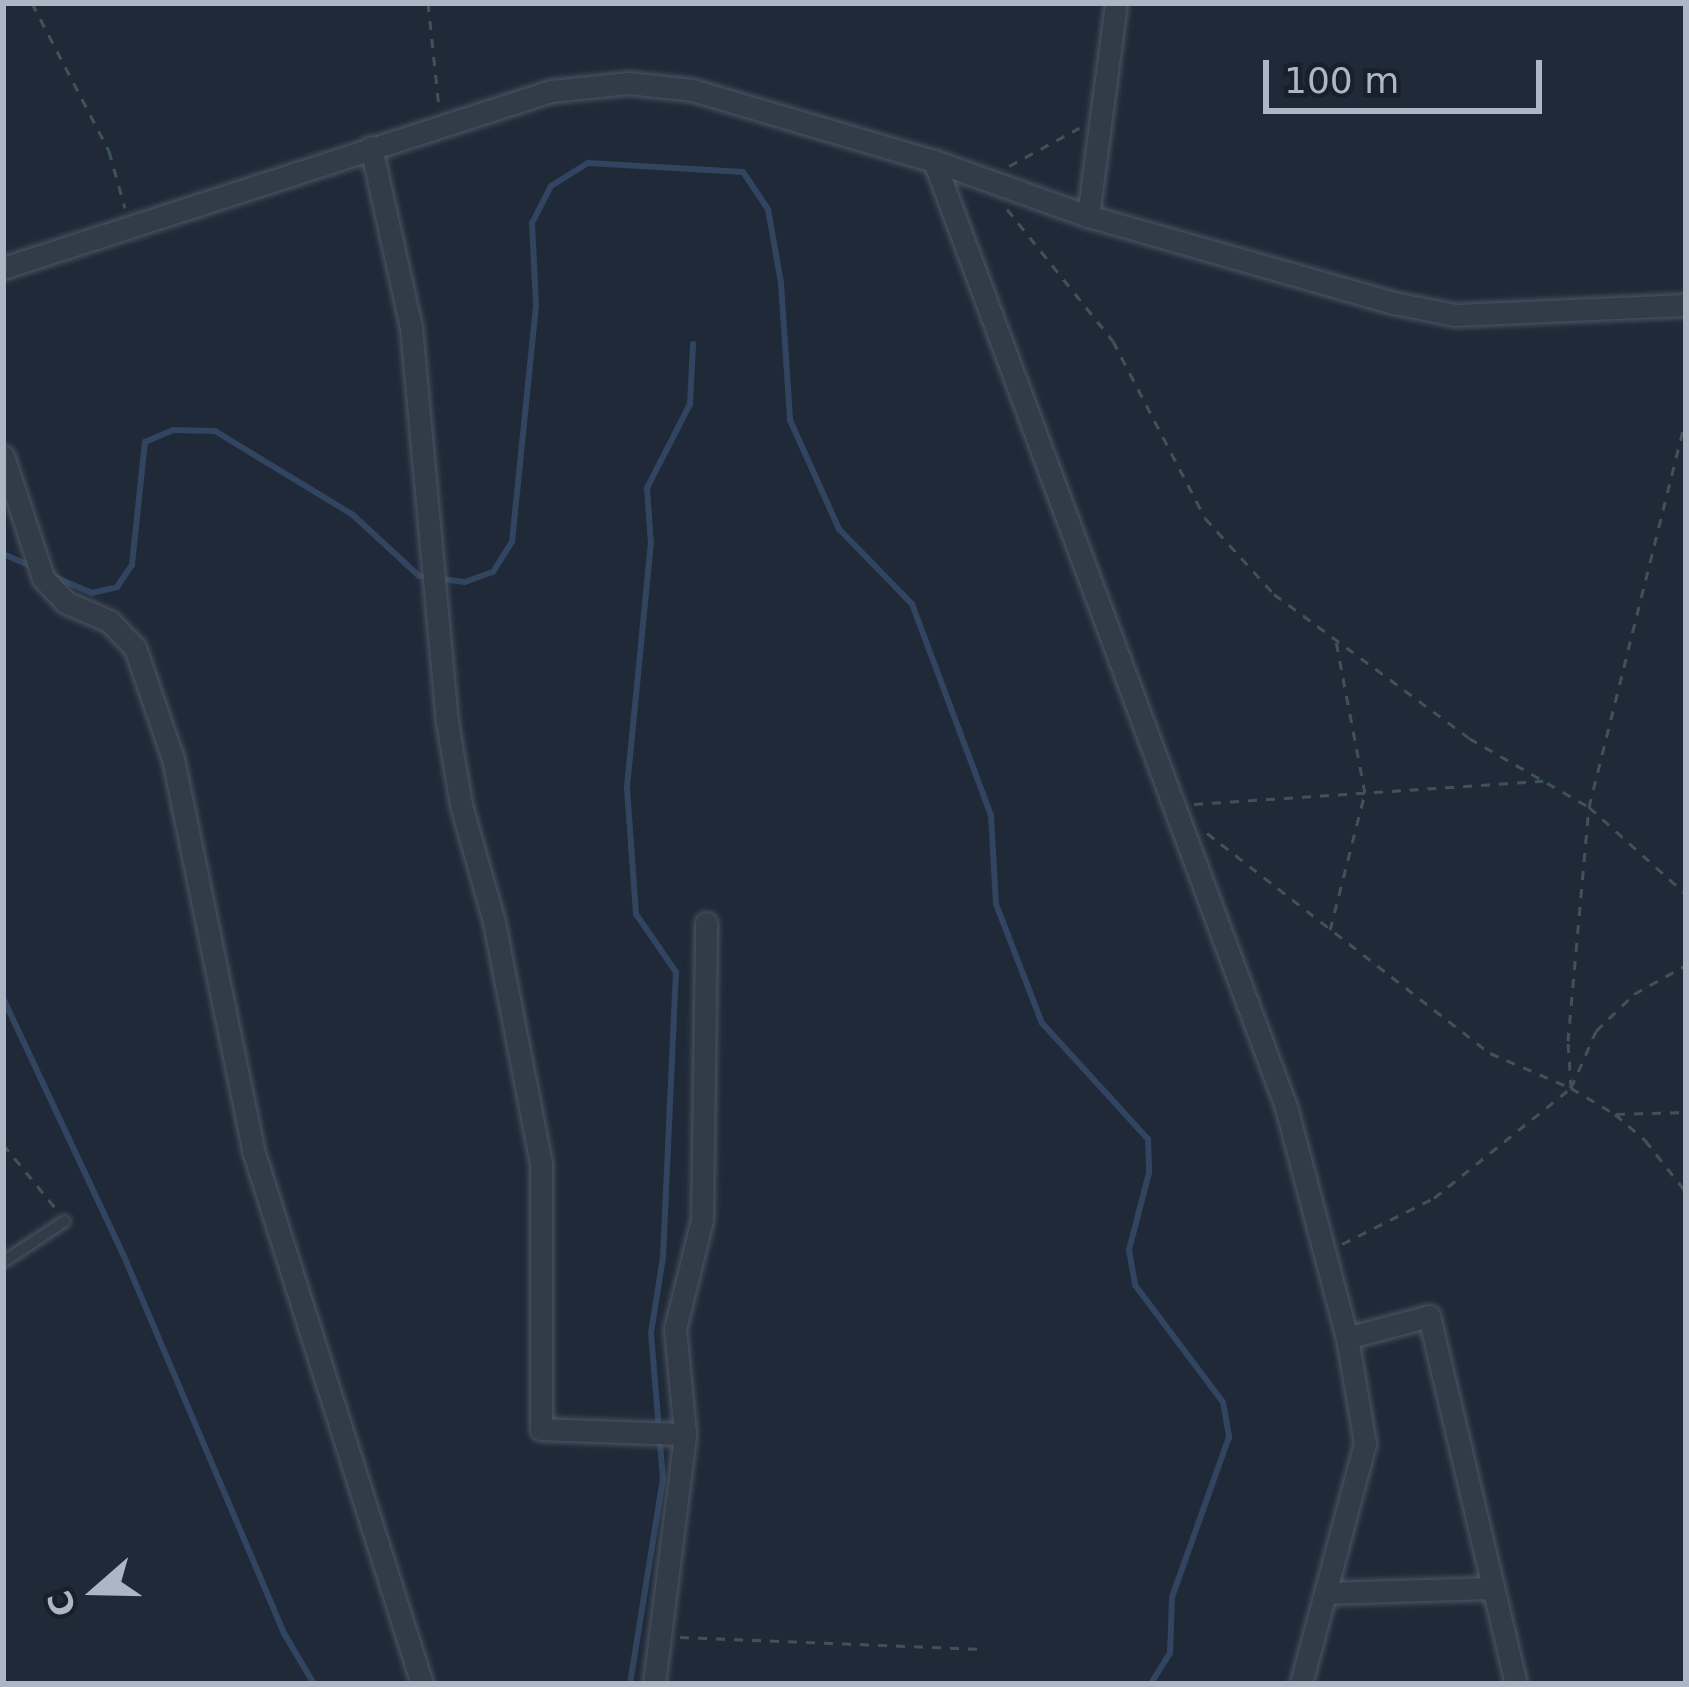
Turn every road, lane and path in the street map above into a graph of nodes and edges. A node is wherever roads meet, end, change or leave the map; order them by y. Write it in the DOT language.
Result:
graph roads {
  1 [pos="32,3"];
  2 [pos="428,3"];
  3 [pos="1116,3"];
  4 [pos="1105,86"];
  5 [pos="439,125"];
  6 [pos="371,147"];
  7 [pos="934,161"];
  8 [pos="982,178"];
  9 [pos="1088,216"];
  10 [pos="130,226"];
  11 [pos="3,268"];
  12 [pos="1686,305"];
  13 [pos="1686,419"];
  14 [pos="3,457"];
  15 [pos="1336,640"];
  16 [pos="1543,781"];
  17 [pos="1365,793"];
  18 [pos="1174,806"];
  19 [pos="1588,807"];
  20 [pos="1686,894"];
  21 [pos="706,923"];
  22 [pos="1330,932"];
  23 [pos="1686,965"];
  24 [pos="1571,1088"];
  25 [pos="1686,1112"];
  26 [pos="1615,1114"];
  27 [pos="3,1144"];
  28 [pos="1686,1192"];
  29 [pos="65,1221"];
  30 [pos="1325,1253"];
  31 [pos="3,1262"];
  32 [pos="1347,1338"];
  33 [pos="686,1434"];
  34 [pos="1491,1588"];
  35 [pos="1326,1593"];
  36 [pos="660,1636"];
  37 [pos="982,1649"];
  38 [pos="422,1684"];
  39 [pos="655,1684"];
  40 [pos="1301,1684"];
  41 [pos="1516,1684"];
  1 -- 10 [label="path"];
  2 -- 5 [label="path"];
  3 -- 4 [label="street"];
  4 -- 8 [label="path"];
  4 -- 9 [label="street"];
  5 -- 6 [label="street"];
  5 -- 7 [label="street"];
  6 -- 10 [label="street"];
  6 -- 33 [label="street"];
  7 -- 8 [label="street"];
  7 -- 18 [label="street"];
  8 -- 9 [label="street"];
  8 -- 15 [label="path"];
  9 -- 12 [label="street"];
  10 -- 11 [label="street"];
  13 -- 19 [label="path"];
  14 -- 38 [label="street"];
  15 -- 16 [label="path"];
  15 -- 17 [label="path"];
  16 -- 17 [label="path"];
  16 -- 19 [label="path"];
  17 -- 18 [label="path"];
  17 -- 22 [label="path"];
  18 -- 22 [label="path"];
  18 -- 30 [label="street"];
  19 -- 20 [label="path"];
  19 -- 24 [label="path"];
  21 -- 33 [label="street"];
  22 -- 24 [label="path"];
  23 -- 24 [label="path"];
  24 -- 26 [label="path"];
  24 -- 30 [label="path"];
  25 -- 26 [label="path"];
  26 -- 28 [label="path"];
  27 -- 29 [label="path"];
  29 -- 31 [label="lane"];
  30 -- 32 [label="street"];
  32 -- 34 [label="street"];
  32 -- 35 [label="street"];
  33 -- 36 [label="street"];
  34 -- 35 [label="street"];
  34 -- 41 [label="street"];
  35 -- 40 [label="street"];
  36 -- 37 [label="path"];
  36 -- 39 [label="street"];
}
